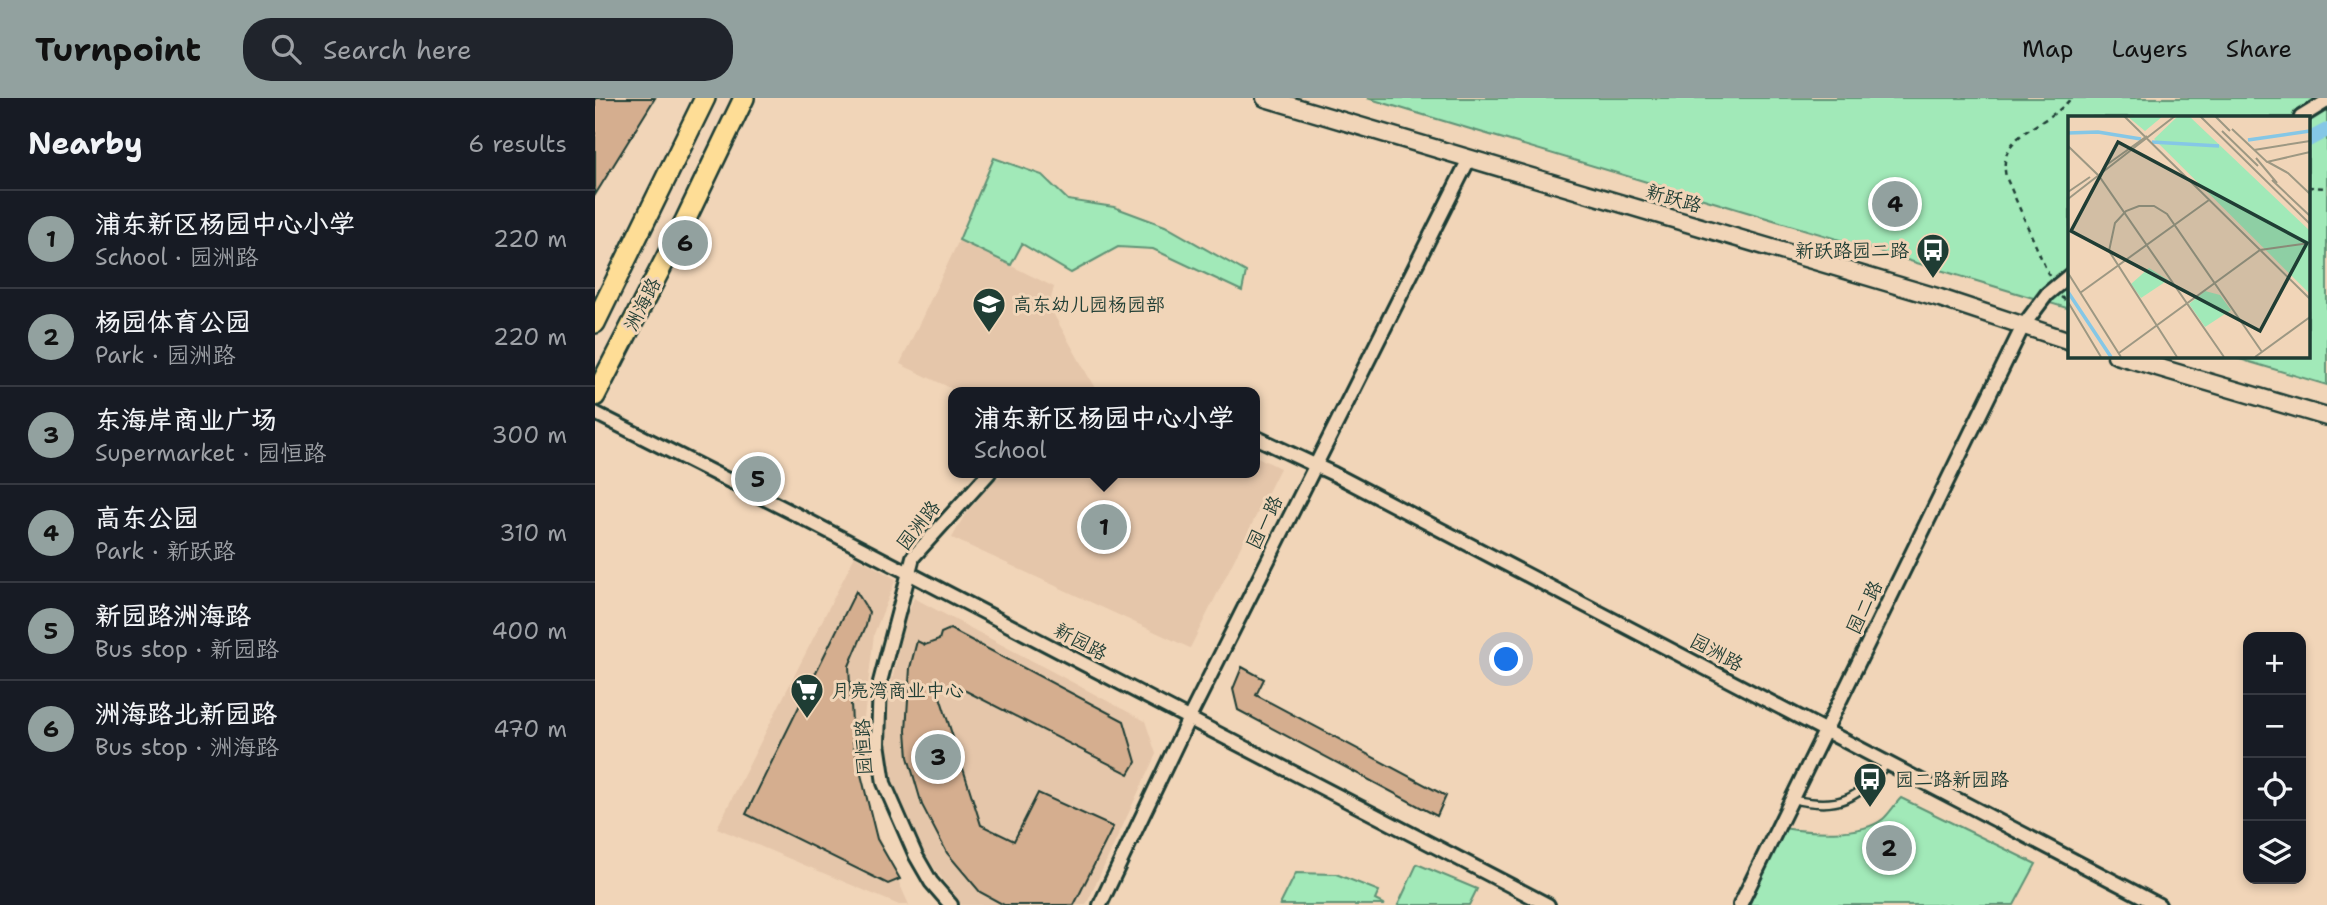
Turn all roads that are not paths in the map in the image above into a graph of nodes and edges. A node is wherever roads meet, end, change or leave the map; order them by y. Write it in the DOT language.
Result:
graph roads {
  1 [pos="705,98"];
  2 [pos="744,98"];
  3 [pos="1265,98"];
  4 [pos="2327,101"];
  5 [pos="2303,116"];
  6 [pos="1469,159"];
  7 [pos="2068,277"];
  8 [pos="595,323"];
  9 [pos="2023,326"];
  10 [pos="2068,340"];
  11 [pos="2123,357"];
  12 [pos="595,396"];
  13 [pos="595,413"];
  14 [pos="2327,416"];
  15 [pos="1260,439"];
  16 [pos="1314,466"];
  17 [pos="984,478"];
  18 [pos="908,572"];
  19 [pos="1188,720"];
  20 [pos="1825,730"];
  21 [pos="1888,763"];
  22 [pos="1791,799"];
  23 [pos="951,905"];
  24 [pos="1100,905"];
  25 [pos="1548,905"];
  26 [pos="1740,905"];
  27 [pos="2159,905"];
  1 -- 8 [label="main road, 洲海路"];
  2 -- 12 [label="main road, 洲海路"];
  3 -- 6 [label="street, 新跃路"];
  4 -- 5 [label="street"];
  6 -- 9 [label="street, 新跃路"];
  6 -- 16 [label="street, 园一路"];
  7 -- 9 [label="street, 园二路"];
  9 -- 10 [label="street, 新跃路"];
  9 -- 20 [label="street, 园二路"];
  11 -- 14 [label="street"];
  13 -- 18 [label="street, 新园路"];
  15 -- 16 [label="street, 园洲路"];
  16 -- 19 [label="street, 园一路"];
  16 -- 20 [label="street, 园洲路"];
  17 -- 18 [label="street, 园洲路"];
  18 -- 19 [label="street, 新园路"];
  18 -- 23 [label="street, 园恒路"];
  19 -- 24 [label="street, 园一路"];
  19 -- 25 [label="street, 新园路"];
  20 -- 21 [label="street, 园洲路"];
  20 -- 22 [label="street, 园二路"];
  21 -- 22 [label="lane"];
  21 -- 27 [label="street, 园洲路"];
  22 -- 26 [label="street, 园二路"];
}
